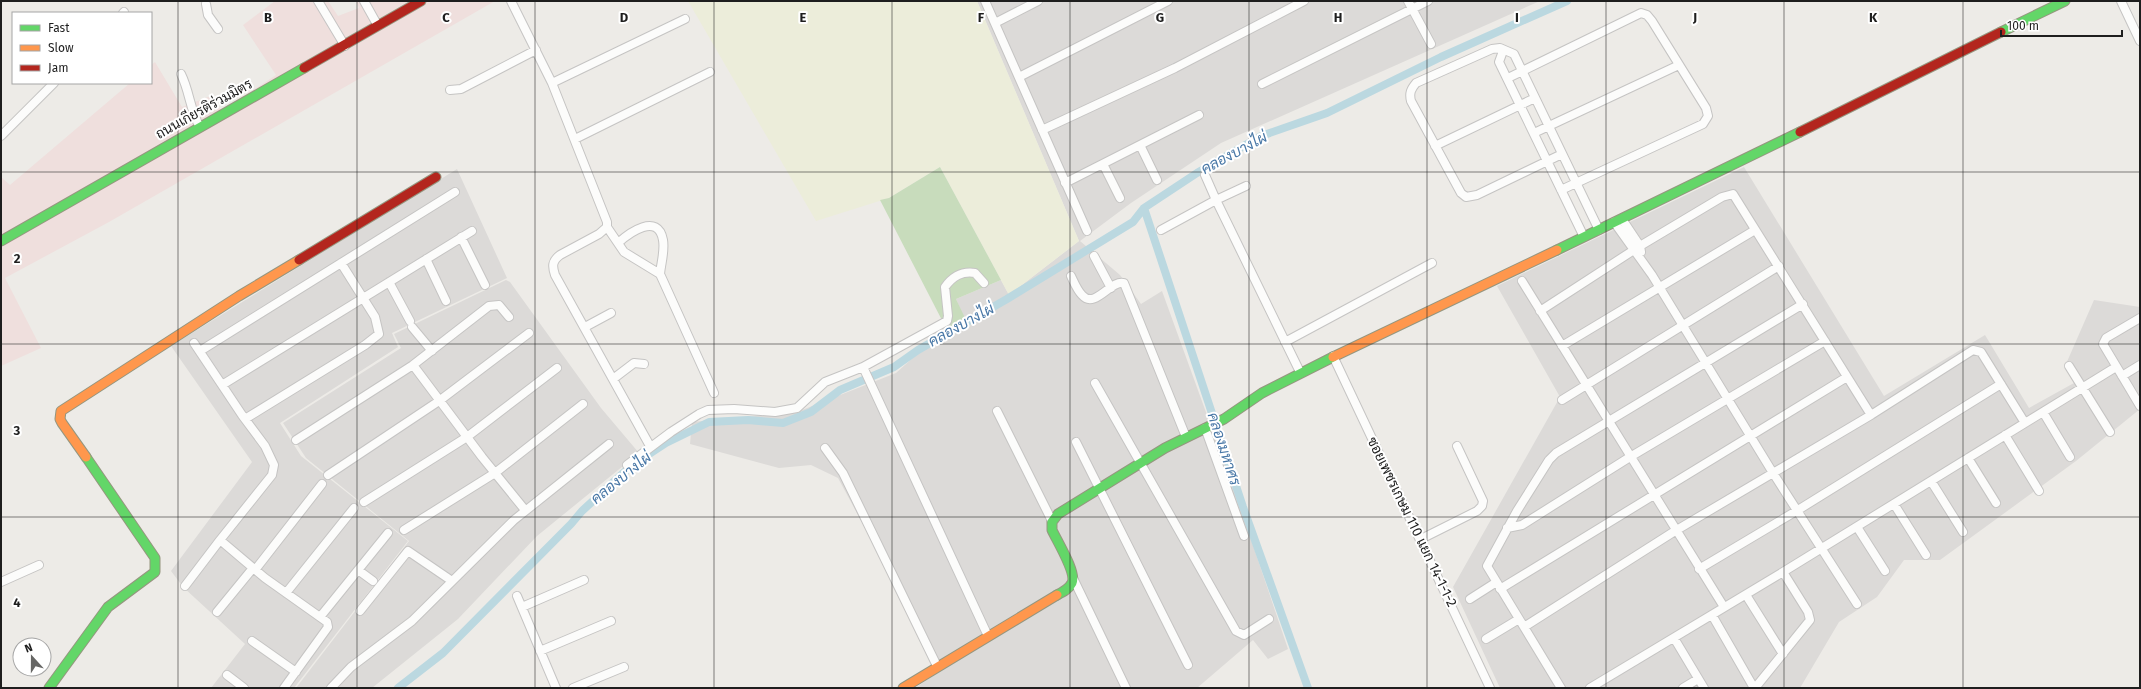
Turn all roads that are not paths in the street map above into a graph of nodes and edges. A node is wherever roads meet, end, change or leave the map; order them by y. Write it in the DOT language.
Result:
graph roads {
  1 [pos="318,1"];
  2 [pos="364,1"];
  3 [pos="421,1"];
  4 [pos="511,1"];
  5 [pos="985,1"];
  6 [pos="1038,1"];
  7 [pos="1168,1"];
  8 [pos="1304,1"];
  9 [pos="1428,1"];
  10 [pos="2065,1"];
  11 [pos="2121,1"];
  12 [pos="207,2"];
  13 [pos="1410,5"];
  14 [pos="685,19"];
  15 [pos="994,23"];
  16 [pos="378,26"];
  17 [pos="218,30"];
  18 [pos="2140,41"];
  19 [pos="1431,44"];
  20 [pos="344,46"];
  21 [pos="536,50"];
  22 [pos="1504,51"];
  23 [pos="1679,65"];
  24 [pos="1522,71"];
  25 [pos="710,72"];
  26 [pos="181,74"];
  27 [pos="1019,77"];
  28 [pos="1508,78"];
  29 [pos="552,83"];
  30 [pos="53,84"];
  31 [pos="1262,84"];
  32 [pos="450,90"];
  33 [pos="1535,98"];
  34 [pos="1520,104"];
  35 [pos="1199,115"];
  36 [pos="1549,126"];
  37 [pos="200,127"];
  38 [pos="1042,130"];
  39 [pos="1534,134"];
  40 [pos="1,136"];
  41 [pos="575,139"];
  42 [pos="1140,145"];
  43 [pos="1435,146"];
  44 [pos="1562,154"];
  45 [pos="1547,161"];
  46 [pos="1103,164"];
  47 [pos="1205,175"];
  48 [pos="436,177"];
  49 [pos="1157,180"];
  50 [pos="1576,182"];
  51 [pos="1065,183"];
  52 [pos="1246,186"];
  53 [pos="1561,190"];
  54 [pos="455,192"];
  55 [pos="1120,198"];
  56 [pos="1216,200"];
  57 [pos="1618,220"];
  58 [pos="607,227"];
  59 [pos="1161,230"];
  60 [pos="1599,230"];
  61 [pos="1755,230"];
  62 [pos="472,231"];
  63 [pos="1087,231"];
  64 [pos="1584,237"];
  65 [pos="461,238"];
  66 [pos="1,240"];
  67 [pos="618,243"];
  68 [pos="1637,248"];
  69 [pos="1094,256"];
  70 [pos="426,259"];
  71 [pos="341,263"];
  72 [pos="1432,263"];
  73 [pos="1779,266"];
  74 [pos="660,274"];
  75 [pos="1071,276"];
  76 [pos="1522,281"];
  77 [pos="389,282"];
  78 [pos="984,283"];
  79 [pos="485,285"];
  80 [pos="1111,288"];
  81 [pos="1659,288"];
  82 [pos="364,297"];
  83 [pos="446,301"];
  84 [pos="1803,304"];
  85 [pos="1540,310"];
  86 [pos="610,313"];
  87 [pos="509,317"];
  88 [pos="2140,318"];
  89 [pos="1682,325"];
  90 [pos="584,328"];
  91 [pos="529,333"];
  92 [pos="1825,341"];
  93 [pos="1285,342"];
  94 [pos="194,343"];
  95 [pos="1562,346"];
  96 [pos="200,351"];
  97 [pos="432,351"];
  98 [pos="1333,356"];
  99 [pos="1705,361"];
  100 [pos="644,364"];
  101 [pos="413,365"];
  102 [pos="2140,365"];
  103 [pos="2070,366"];
  104 [pos="2116,367"];
  105 [pos="557,368"];
  106 [pos="864,370"];
  107 [pos="1300,372"];
  108 [pos="2122,376"];
  109 [pos="1847,377"];
  110 [pos="613,379"];
  111 [pos="1095,383"];
  112 [pos="1586,384"];
  113 [pos="2001,384"];
  114 [pos="222,385"];
  115 [pos="2082,388"];
  116 [pos="714,393"];
  117 [pos="1727,398"];
  118 [pos="1562,400"];
  119 [pos="440,401"];
  120 [pos="583,404"];
  121 [pos="2140,406"];
  122 [pos="997,411"];
  123 [pos="2043,412"];
  124 [pos="1871,415"];
  125 [pos="245,419"];
  126 [pos="1610,422"];
  127 [pos="2025,423"];
  128 [pos="1209,426"];
  129 [pos="2110,432"];
  130 [pos="1751,435"];
  131 [pos="2005,435"];
  132 [pos="467,437"];
  133 [pos="1186,437"];
  134 [pos="296,440"];
  135 [pos="1076,442"];
  136 [pos="609,444"];
  137 [pos="650,446"];
  138 [pos="1457,446"];
  139 [pos="825,448"];
  140 [pos="1630,457"];
  141 [pos="2070,457"];
  142 [pos="1968,458"];
  143 [pos="1141,463"];
  144 [pos="627,465"];
  145 [pos="495,473"];
  146 [pos="1773,473"];
  147 [pos="328,475"];
  148 [pos="1931,481"];
  149 [pos="322,484"];
  150 [pos="1100,487"];
  151 [pos="2039,491"];
  152 [pos="1653,494"];
  153 [pos="364,502"];
  154 [pos="1996,503"];
  155 [pos="1894,504"];
  156 [pos="354,508"];
  157 [pos="525,510"];
  158 [pos="1798,510"];
  159 [pos="1052,521"];
  160 [pos="1857,527"];
  161 [pos="1507,528"];
  162 [pos="404,530"];
  163 [pos="1675,531"];
  164 [pos="1963,532"];
  165 [pos="388,533"];
  166 [pos="1244,536"];
  167 [pos="220,540"];
  168 [pos="1421,540"];
  169 [pos="1822,549"];
  170 [pos="1926,555"];
  171 [pos="39,565"];
  172 [pos="254,569"];
  173 [pos="1699,569"];
  174 [pos="358,570"];
  175 [pos="1885,570"];
  176 [pos="1783,572"];
  177 [pos="1073,578"];
  178 [pos="584,580"];
  179 [pos="373,581"];
  180 [pos="452,581"];
  181 [pos="1,582"];
  182 [pos="184,586"];
  183 [pos="1498,586"];
  184 [pos="286,593"];
  185 [pos="1746,595"];
  186 [pos="517,596"];
  187 [pos="1470,599"];
  188 [pos="1857,604"];
  189 [pos="522,607"];
  190 [pos="1724,607"];
  191 [pos="360,611"];
  192 [pos="217,612"];
  193 [pos="1712,615"];
  194 [pos="320,617"];
  195 [pos="1269,619"];
  196 [pos="1519,619"];
  197 [pos="611,621"];
  198 [pos="1524,627"];
  199 [pos="988,636"];
  200 [pos="1674,638"];
  201 [pos="1486,639"];
  202 [pos="252,642"];
  203 [pos="540,651"];
  204 [pos="1782,654"];
  205 [pos="1188,665"];
  206 [pos="937,666"];
  207 [pos="624,667"];
  208 [pos="296,672"];
  209 [pos="227,675"];
  210 [pos="1698,679"];
  211 [pos="49,688"];
  212 [pos="244,688"];
  213 [pos="284,688"];
  214 [pos="331,688"];
  215 [pos="556,688"];
  216 [pos="573,688"];
  217 [pos="903,688"];
  218 [pos="1126,688"];
  219 [pos="1490,688"];
  220 [pos="1561,688"];
  221 [pos="1590,688"];
  222 [pos="1683,688"];
  223 [pos="1704,688"];
  224 [pos="1755,688"];
  1 -- 20 [label="street"];
  2 -- 16 [label="street"];
  3 -- 16 [label="street, ถนนเกียรติร่วมมิตร"];
  4 -- 21 [label="street"];
  5 -- 15 [label="street"];
  6 -- 15 [label="street"];
  7 -- 27 [label="street"];
  8 -- 38 [label="street"];
  9 -- 13 [label="street"];
  10 -- 57 [label="street"];
  11 -- 18 [label="street"];
  12 -- 17 [label="street"];
  13 -- 19 [label="street"];
  13 -- 31 [label="street"];
  14 -- 29 [label="street"];
  15 -- 27 [label="street"];
  16 -- 20 [label="street, ถนนเกียรติร่วมมิตร"];
  20 -- 37 [label="street, ถนนเกียรติร่วมมิตร"];
  21 -- 29 [label="street"];
  21 -- 32 [label="street"];
  22 -- 24 [label="street"];
  22 -- 28 [label="street"];
  22 -- 43 [label="street"];
  23 -- 24 [label="street"];
  23 -- 36 [label="street"];
  23 -- 50 [label="street"];
  24 -- 28 [label="street"];
  24 -- 33 [label="street"];
  25 -- 41 [label="street"];
  26 -- 37 [label="street"];
  27 -- 38 [label="street"];
  28 -- 34 [label="street"];
  29 -- 41 [label="street"];
  30 -- 40 [label="street"];
  33 -- 34 [label="street"];
  33 -- 36 [label="street"];
  34 -- 39 [label="street"];
  34 -- 43 [label="street"];
  35 -- 42 [label="street"];
  36 -- 39 [label="street"];
  36 -- 44 [label="street"];
  37 -- 66 [label="street, ถนนเกียรติร่วมมิตร"];
  38 -- 51 [label="street"];
  39 -- 45 [label="street"];
  41 -- 58 [label="street"];
  42 -- 46 [label="street"];
  42 -- 49 [label="street"];
  43 -- 45 [label="street"];
  44 -- 45 [label="street"];
  44 -- 50 [label="street"];
  45 -- 53 [label="street"];
  46 -- 51 [label="street"];
  46 -- 55 [label="street"];
  47 -- 56 [label="street"];
  48 -- 211 [label="street"];
  50 -- 53 [label="street"];
  50 -- 60 [label="street"];
  51 -- 63 [label="street"];
  52 -- 56 [label="street"];
  53 -- 64 [label="street"];
  54 -- 71 [label="street"];
  56 -- 59 [label="street"];
  56 -- 93 [label="street"];
  57 -- 60 [label="street"];
  57 -- 68 [label="street"];
  58 -- 67 [label="street"];
  58 -- 90 [label="street"];
  60 -- 64 [label="street"];
  61 -- 68 [label="street"];
  61 -- 73 [label="street"];
  61 -- 81 [label="street"];
  62 -- 65 [label="street"];
  64 -- 98 [label="street"];
  65 -- 70 [label="street"];
  65 -- 79 [label="street"];
  67 -- 74 [label="street"];
  67 -- 74 [label="street"];
  68 -- 81 [label="street"];
  68 -- 85 [label="street"];
  69 -- 80 [label="street"];
  70 -- 77 [label="street"];
  70 -- 83 [label="street"];
  71 -- 82 [label="street"];
  71 -- 96 [label="street"];
  72 -- 93 [label="street"];
  73 -- 84 [label="street"];
  73 -- 89 [label="street"];
  74 -- 116 [label="street"];
  75 -- 80 [label="street"];
  76 -- 85 [label="street"];
  77 -- 82 [label="street"];
  77 -- 97 [label="street"];
  78 -- 106 [label="street"];
  80 -- 133 [label="street"];
  81 -- 89 [label="street"];
  81 -- 95 [label="street"];
  82 -- 114 [label="street"];
  82 -- 125 [label="street"];
  84 -- 92 [label="street"];
  84 -- 99 [label="street"];
  85 -- 95 [label="street"];
  86 -- 90 [label="street"];
  87 -- 97 [label="street"];
  88 -- 104 [label="street"];
  89 -- 99 [label="street"];
  89 -- 112 [label="street"];
  90 -- 110 [label="street"];
  91 -- 119 [label="street"];
  92 -- 109 [label="street"];
  92 -- 117 [label="street"];
  93 -- 107 [label="street"];
  94 -- 96 [label="street"];
  95 -- 112 [label="street"];
  96 -- 114 [label="street"];
  97 -- 101 [label="street"];
  98 -- 107 [label="street"];
  98 -- 168 [label="street, ซอยเพชรเกษม 110 แยก 14-1-1-2"];
  99 -- 117 [label="street"];
  99 -- 126 [label="street"];
  100 -- 110 [label="street"];
  101 -- 119 [label="street"];
  101 -- 134 [label="street"];
  102 -- 108 [label="street"];
  103 -- 115 [label="street"];
  104 -- 108 [label="street"];
  104 -- 115 [label="street"];
  105 -- 132 [label="street"];
  106 -- 137 [label="street"];
  106 -- 199 [label="street"];
  107 -- 128 [label="street"];
  108 -- 121 [label="street"];
  109 -- 124 [label="street"];
  109 -- 130 [label="street"];
  110 -- 137 [label="street"];
  111 -- 143 [label="street"];
  112 -- 118 [label="street"];
  112 -- 126 [label="street"];
  113 -- 124 [label="street"];
  113 -- 127 [label="street"];
  113 -- 158 [label="street"];
  114 -- 125 [label="street"];
  115 -- 123 [label="street"];
  115 -- 129 [label="street"];
  117 -- 130 [label="street"];
  117 -- 140 [label="street"];
  119 -- 132 [label="street"];
  119 -- 147 [label="street"];
  120 -- 145 [label="street"];
  122 -- 159 [label="street"];
  123 -- 127 [label="street"];
  123 -- 141 [label="street"];
  124 -- 146 [label="street"];
  125 -- 167 [label="street"];
  126 -- 140 [label="street"];
  126 -- 161 [label="street"];
  127 -- 131 [label="street"];
  128 -- 133 [label="street"];
  128 -- 166 [label="street"];
  130 -- 146 [label="street"];
  130 -- 152 [label="street"];
  131 -- 142 [label="street"];
  131 -- 151 [label="street"];
  132 -- 145 [label="street"];
  132 -- 153 [label="street"];
  133 -- 143 [label="street"];
  135 -- 150 [label="street"];
  136 -- 157 [label="street"];
  137 -- 144 [label="street"];
  138 -- 168 [label="street"];
  139 -- 206 [label="street"];
  140 -- 152 [label="street"];
  140 -- 161 [label="street"];
  142 -- 148 [label="street"];
  142 -- 154 [label="street"];
  143 -- 150 [label="street"];
  143 -- 195 [label="street"];
  145 -- 157 [label="street"];
  145 -- 162 [label="street"];
  146 -- 158 [label="street"];
  146 -- 163 [label="street"];
  148 -- 155 [label="street"];
  148 -- 164 [label="street"];
  149 -- 172 [label="street"];
  150 -- 159 [label="street"];
  150 -- 205 [label="street"];
  152 -- 163 [label="street"];
  152 -- 183 [label="street"];
  155 -- 160 [label="street"];
  155 -- 170 [label="street"];
  156 -- 184 [label="street"];
  157 -- 180 [label="street"];
  158 -- 169 [label="street"];
  158 -- 173 [label="street"];
  159 -- 177 [label="street"];
  160 -- 169 [label="street"];
  160 -- 175 [label="street"];
  161 -- 183 [label="street"];
  163 -- 173 [label="street"];
  163 -- 198 [label="street"];
  165 -- 174 [label="street"];
  167 -- 172 [label="street"];
  167 -- 182 [label="street"];
  168 -- 219 [label="street, ซอยเพชรเกษม 110 แยก 14-1-1-2"];
  169 -- 176 [label="street"];
  169 -- 188 [label="street"];
  171 -- 181 [label="street"];
  172 -- 184 [label="street"];
  172 -- 192 [label="street"];
  173 -- 190 [label="street"];
  174 -- 179 [label="street"];
  174 -- 194 [label="street"];
  176 -- 185 [label="street"];
  176 -- 204 [label="street"];
  177 -- 199 [label="street"];
  177 -- 218 [label="street"];
  178 -- 189 [label="street"];
  180 -- 191 [label="street"];
  180 -- 214 [label="street"];
  183 -- 187 [label="street"];
  183 -- 196 [label="street"];
  184 -- 194 [label="street"];
  185 -- 190 [label="street"];
  185 -- 204 [label="street"];
  186 -- 189 [label="street"];
  189 -- 203 [label="street"];
  190 -- 193 [label="street"];
  193 -- 200 [label="street"];
  193 -- 224 [label="street"];
  194 -- 208 [label="street"];
  196 -- 198 [label="street"];
  196 -- 201 [label="street"];
  197 -- 203 [label="street"];
  198 -- 220 [label="street"];
  199 -- 206 [label="street"];
  200 -- 210 [label="street"];
  200 -- 221 [label="street"];
  202 -- 208 [label="street"];
  203 -- 215 [label="street"];
  204 -- 224 [label="street"];
  206 -- 217 [label="street"];
  207 -- 216 [label="street"];
  208 -- 213 [label="street"];
  209 -- 212 [label="street"];
  210 -- 222 [label="street"];
  210 -- 223 [label="street"];
}
